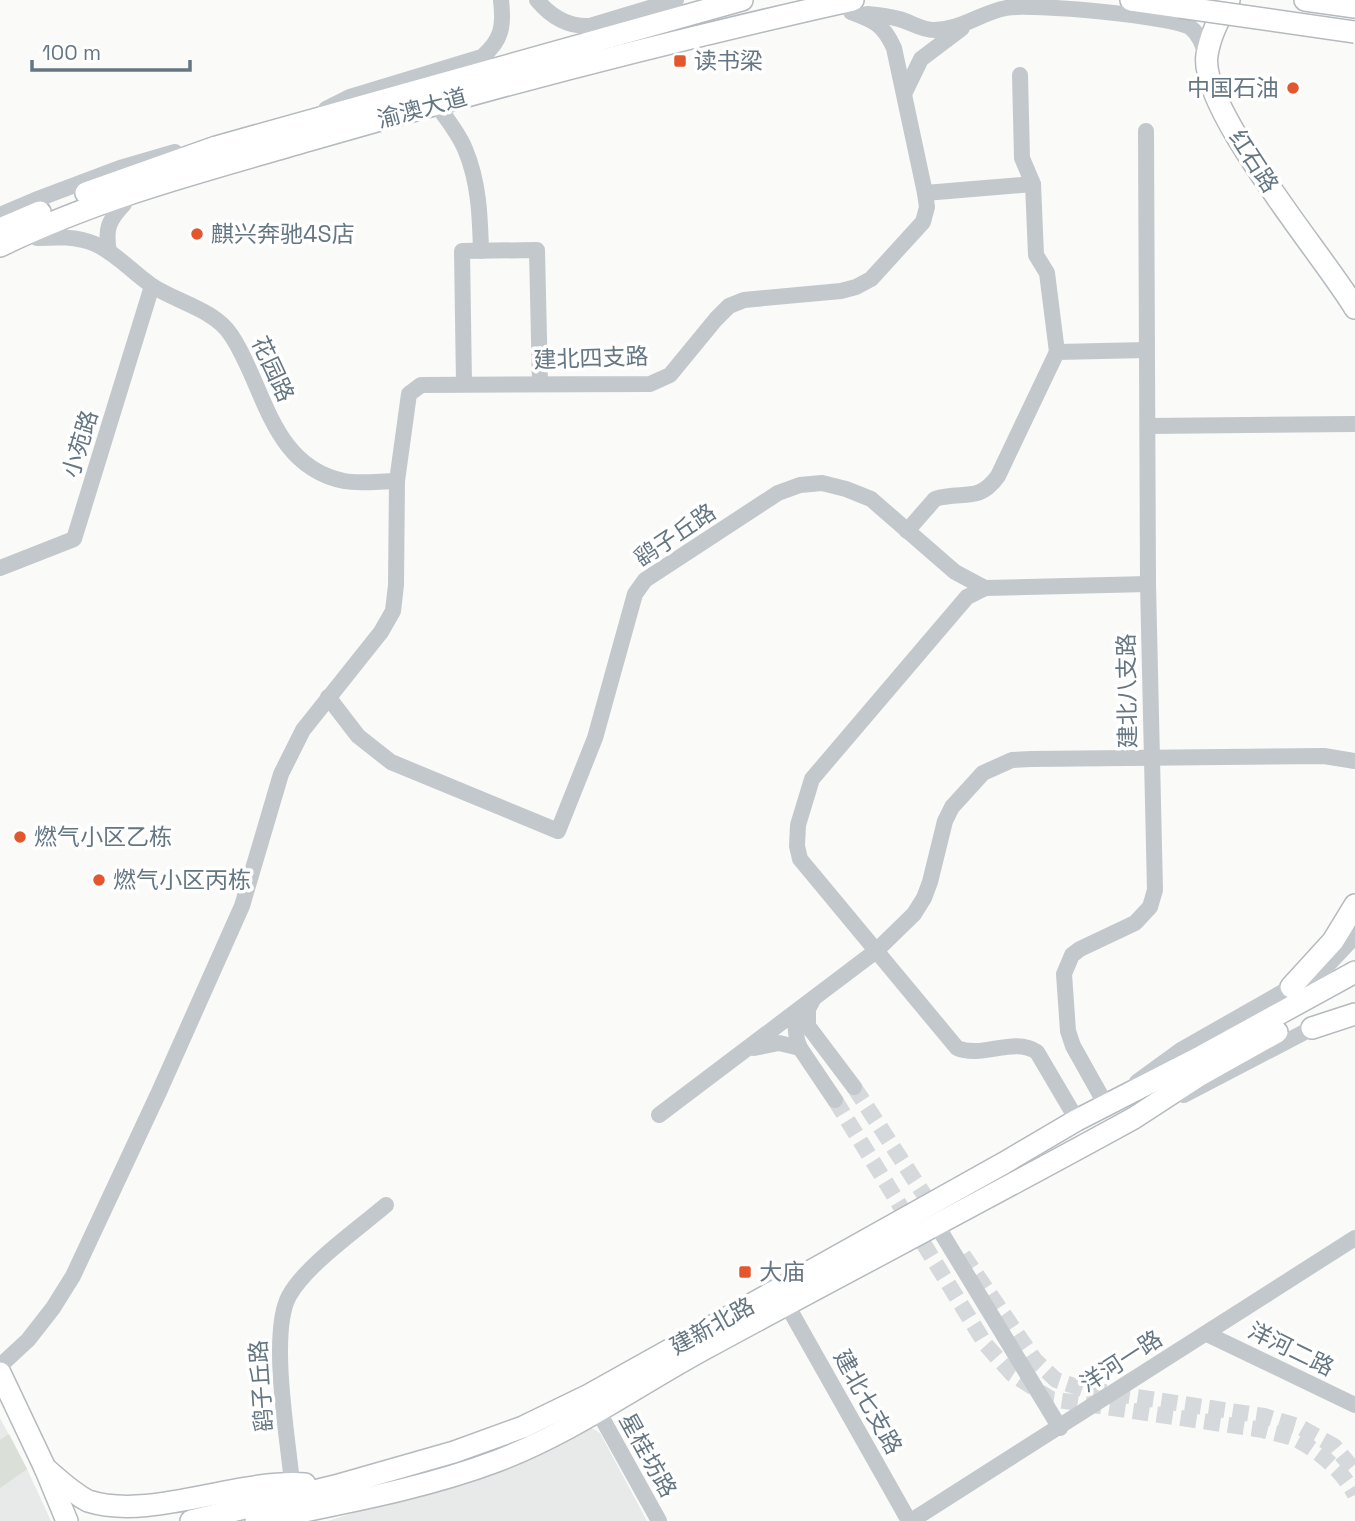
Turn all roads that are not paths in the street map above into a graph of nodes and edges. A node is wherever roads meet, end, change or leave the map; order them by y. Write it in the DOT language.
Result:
graph roads {
  1 [pos="501,0"];
  2 [pos="537,0"];
  3 [pos="676,0"];
  4 [pos="742,0"];
  5 [pos="1131,0"];
  6 [pos="1229,0"];
  7 [pos="1305,0"];
  8 [pos="852,6"];
  9 [pos="1355,7"];
  10 [pos="967,24"];
  11 [pos="1355,32"];
  12 [pos="1206,56"];
  13 [pos="1020,75"];
  14 [pos="905,92"];
  15 [pos="435,103"];
  16 [pos="298,124"];
  17 [pos="1146,131"];
  18 [pos="218,157"];
  19 [pos="1033,184"];
  20 [pos="925,192"];
  21 [pos="124,204"];
  22 [pos="0,215"];
  23 [pos="40,225"];
  24 [pos="0,229"];
  25 [pos="0,246"];
  26 [pos="481,251"];
  27 [pos="109,252"];
  28 [pos="0,254"];
  29 [pos="152,286"];
  30 [pos="1355,307"];
  31 [pos="1147,351"];
  32 [pos="1057,352"];
  33 [pos="540,383"];
  34 [pos="464,384"];
  35 [pos="1355,424"];
  36 [pos="1148,426"];
  37 [pos="397,481"];
  38 [pos="907,531"];
  39 [pos="0,568"];
  40 [pos="955,572"];
  41 [pos="1148,584"];
  42 [pos="985,588"];
  43 [pos="957,608"];
  44 [pos="328,697"];
  45 [pos="1355,750"];
  46 [pos="1324,756"];
  47 [pos="1151,759"];
  48 [pos="1355,761"];
  49 [pos="1355,905"];
  50 [pos="1355,936"];
  51 [pos="877,951"];
  52 [pos="1355,972"];
  53 [pos="1291,987"];
  54 [pos="1355,988"];
  55 [pos="814,999"];
  56 [pos="1355,1006"];
  57 [pos="794,1014"];
  58 [pos="1355,1014"];
  59 [pos="1312,1028"];
  60 [pos="800,1048"];
  61 [pos="742,1053"];
  62 [pos="1201,1066"];
  63 [pos="855,1087"];
  64 [pos="835,1100"];
  65 [pos="1112,1102"];
  66 [pos="659,1115"];
  67 [pos="1134,1118"];
  68 [pos="1077,1120"];
  69 [pos="386,1205"];
  70 [pos="936,1224"];
  71 [pos="1355,1238"];
  72 [pos="787,1305"];
  73 [pos="1207,1334"];
  74 [pos="0,1366"];
  75 [pos="0,1373"];
  76 [pos="1355,1405"];
  77 [pos="598,1411"];
  78 [pos="1059,1428"];
  79 [pos="45,1468"];
  80 [pos="292,1483"];
  81 [pos="335,1486"];
  82 [pos="365,1498"];
  83 [pos="67,1521"];
  84 [pos="191,1521"];
  85 [pos="256,1521"];
  86 [pos="312,1521"];
  87 [pos="659,1521"];
  88 [pos="910,1521"];
  1 -- 16 [label="street"];
  2 -- 3 [label="street"];
  4 -- 16 [label="main road, 渝澳大道"];
  5 -- 11 [label="main road, bridge"];
  6 -- 12 [label="main road, 红石路"];
  7 -- 9 [label="main road"];
  8 -- 10 [label="street"];
  8 -- 14 [label="street, 建北四支路"];
  8 -- 15 [label="main road, 渝澳大道"];
  10 -- 12 [label="street"];
  10 -- 14 [label="street"];
  12 -- 30 [label="main road, 红石路"];
  13 -- 19 [label="street"];
  14 -- 20 [label="street, 建北四支路"];
  15 -- 18 [label="main road, 渝澳大道"];
  15 -- 26 [label="street"];
  16 -- 18 [label="main road, 渝澳大道"];
  17 -- 31 [label="street, 建北八支路"];
  18 -- 21 [label="street"];
  18 -- 22 [label="street"];
  18 -- 23 [label="main road, 渝澳大道"];
  19 -- 20 [label="street"];
  19 -- 32 [label="street"];
  20 -- 33 [label="street, 建北四支路"];
  21 -- 23 [label="street"];
  21 -- 27 [label="street"];
  23 -- 24 [label="main road, 渝澳大道"];
  23 -- 25 [label="main road, 渝澳大道"];
  23 -- 27 [label="street, 花园路"];
  23 -- 28 [label="street"];
  26 -- 33 [label="street"];
  26 -- 34 [label="street"];
  27 -- 29 [label="street, 花园路"];
  29 -- 37 [label="street, 花园路"];
  29 -- 39 [label="street, 小苑路"];
  31 -- 32 [label="street"];
  31 -- 36 [label="street, 建北八支路"];
  32 -- 38 [label="street"];
  33 -- 34 [label="street, 建北四支路"];
  34 -- 37 [label="street, 建北四支路"];
  35 -- 36 [label="street"];
  36 -- 41 [label="street, 建北八支路"];
  37 -- 44 [label="street, 建北四支路"];
  38 -- 40 [label="street, 鹞子丘路"];
  38 -- 44 [label="street, 鹞子丘路"];
  40 -- 42 [label="street, 鹞子丘路"];
  40 -- 43 [label="street"];
  41 -- 42 [label="street"];
  41 -- 47 [label="street, 建北八支路"];
  42 -- 43 [label="street"];
  43 -- 51 [label="street"];
  44 -- 74 [label="street, 建北四支路"];
  45 -- 46 [label="street"];
  46 -- 47 [label="street"];
  46 -- 48 [label="street"];
  47 -- 51 [label="street"];
  47 -- 65 [label="street, 建北八支路"];
  49 -- 53 [label="main road"];
  50 -- 53 [label="street"];
  51 -- 55 [label="street"];
  51 -- 68 [label="street"];
  52 -- 62 [label="main road"];
  53 -- 65 [label="street"];
  54 -- 62 [label="main road"];
  55 -- 57 [label="street"];
  55 -- 63 [label="street"];
  56 -- 59 [label="street"];
  57 -- 60 [label="street"];
  57 -- 61 [label="street"];
  58 -- 59 [label="main road"];
  59 -- 67 [label="street"];
  60 -- 61 [label="street"];
  60 -- 64 [label="street"];
  61 -- 66 [label="street"];
  62 -- 65 [label="main road, 建新北路"];
  62 -- 67 [label="main road, 建新北路"];
  65 -- 68 [label="main road, 建新北路"];
  67 -- 70 [label="main road, 建新北路"];
  68 -- 81 [label="main road, 建新北路"];
  69 -- 80 [label="street, 鹞子丘路"];
  70 -- 72 [label="main road, 建新北路"];
  70 -- 78 [label="street"];
  71 -- 73 [label="street, 洋河一路"];
  72 -- 77 [label="main road, 建新北路"];
  72 -- 88 [label="street, 建北七支路"];
  73 -- 76 [label="street, 洋河二路"];
  73 -- 78 [label="street, 洋河一路"];
  75 -- 79 [label="main road"];
  77 -- 82 [label="main road, 建新北路"];
  77 -- 87 [label="street, 星桂坊路"];
  78 -- 88 [label="street, 洋河一路"];
  79 -- 80 [label="main road"];
  79 -- 83 [label="main road"];
  80 -- 81 [label="main road"];
  81 -- 84 [label="main road, 建新北路"];
  82 -- 85 [label="main road, 建新北路"];
  82 -- 86 [label="main road"];
}
